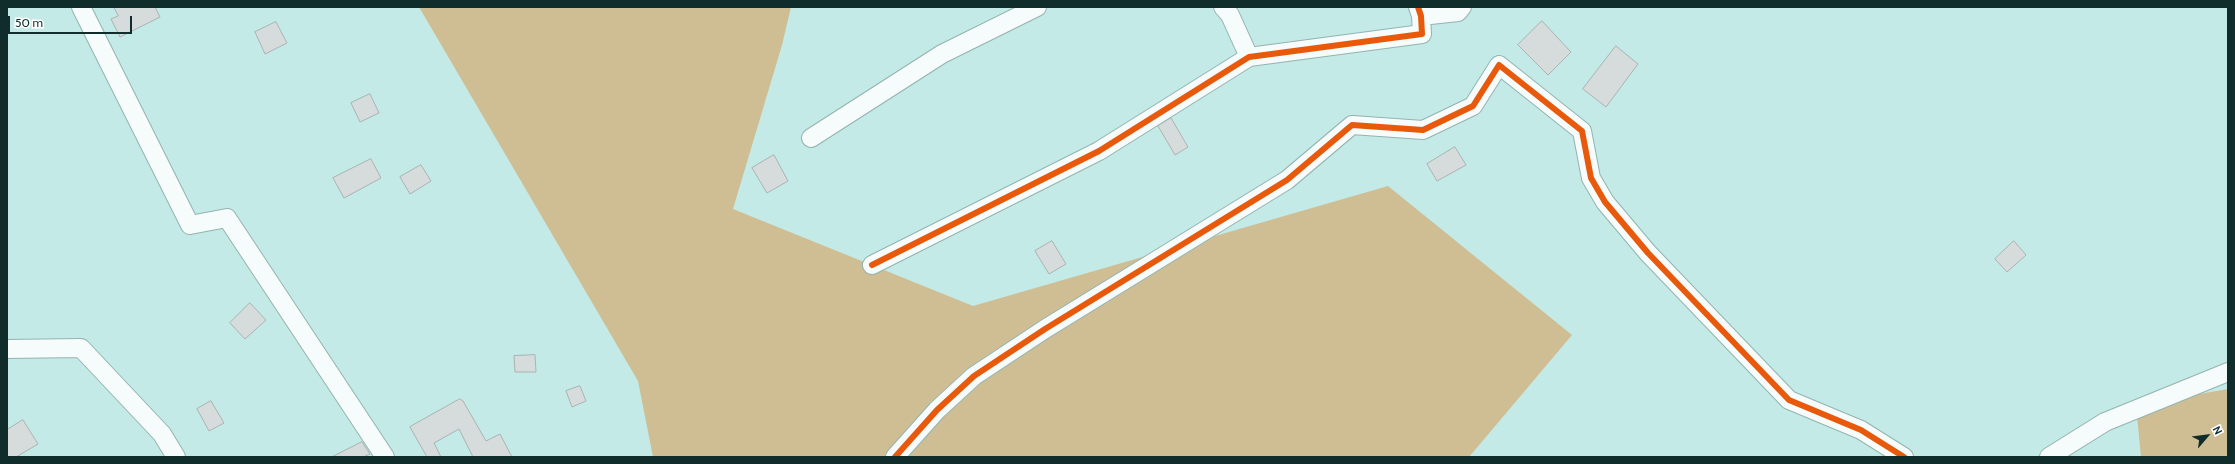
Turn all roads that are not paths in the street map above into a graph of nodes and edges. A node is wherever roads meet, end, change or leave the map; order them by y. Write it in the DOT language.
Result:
graph roads {
  1 [pos="81,7"];
  2 [pos="1037,7"];
  3 [pos="1223,7"];
  4 [pos="1462,7"];
  5 [pos="1419,11"];
  6 [pos="1249,56"];
  7 [pos="811,138"];
  8 [pos="872,266"];
  9 [pos="7,349"];
  10 [pos="2228,372"];
  11 [pos="176,457"];
  12 [pos="385,457"];
  13 [pos="895,457"];
  14 [pos="1904,457"];
  15 [pos="2049,457"];
  1 -- 12 [label="street"];
  2 -- 7 [label="street"];
  3 -- 6 [label="street"];
  4 -- 5 [label="street"];
  5 -- 6 [label="street"];
  6 -- 8 [label="street"];
  9 -- 11 [label="street"];
  10 -- 15 [label="street"];
  13 -- 14 [label="street"];
}
